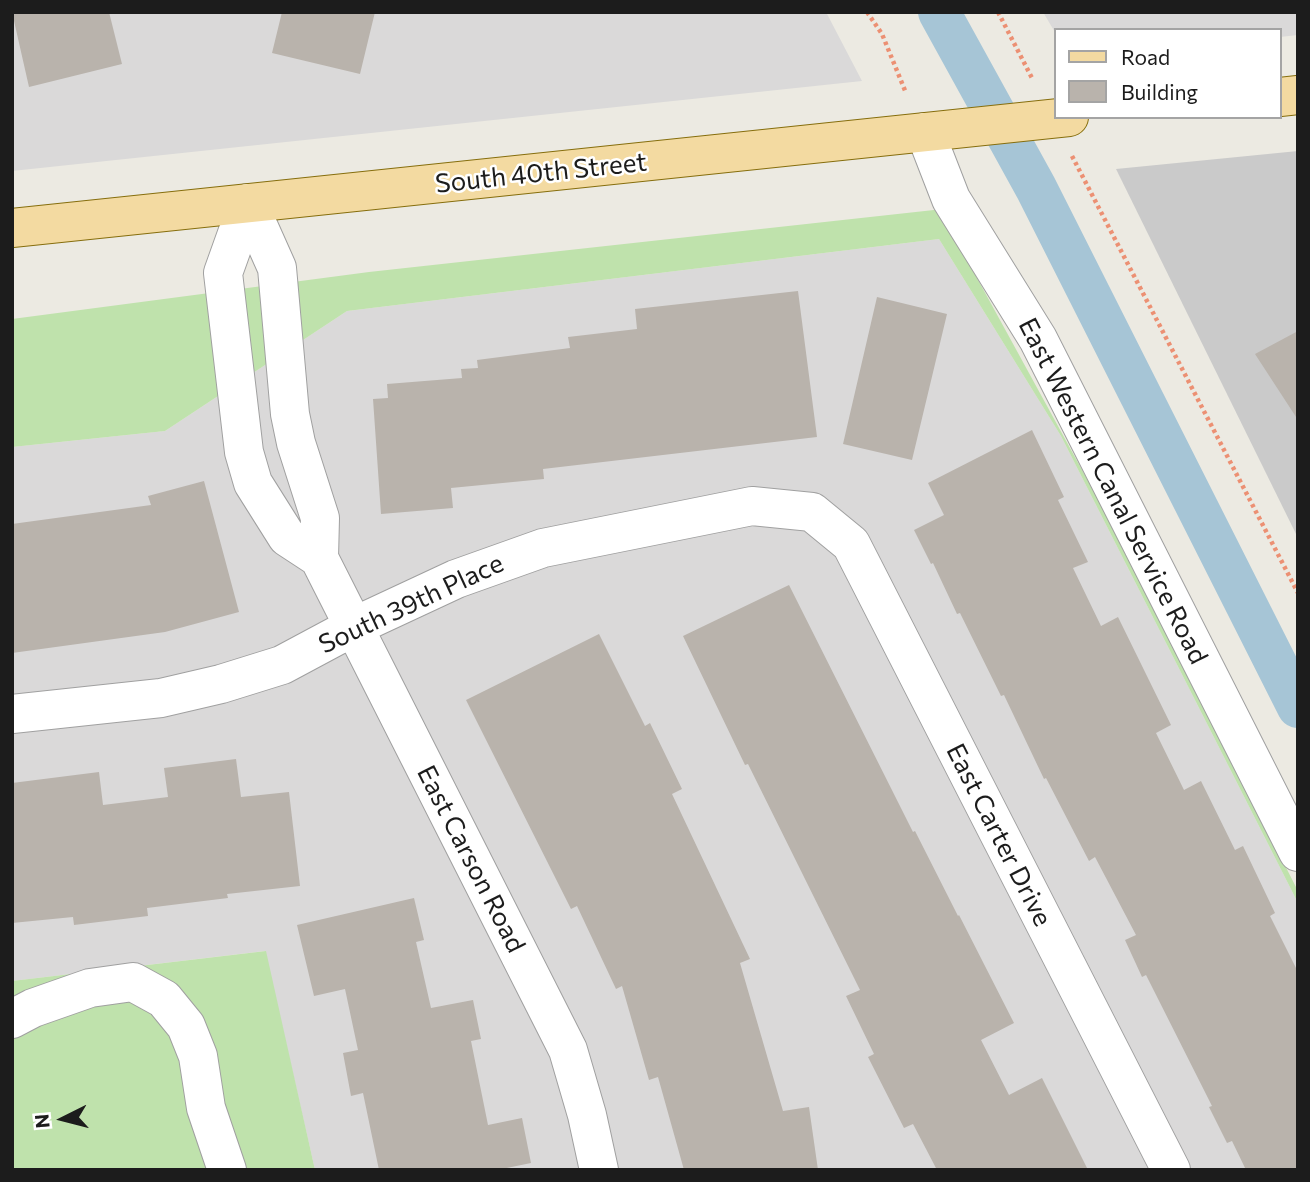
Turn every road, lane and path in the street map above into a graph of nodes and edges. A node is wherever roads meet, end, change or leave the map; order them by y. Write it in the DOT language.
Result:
graph roads {
  1 [pos="867,12"];
  2 [pos="998,12"];
  3 [pos="1022,58"];
  4 [pos="1054,119"];
  5 [pos="925,132"];
  6 [pos="1086,183"];
  7 [pos="248,203"];
  8 [pos="12,228"];
  9 [pos="290,414"];
  10 [pos="240,421"];
  11 [pos="812,512"];
  12 [pos="319,558"];
  13 [pos="1298,593"];
  14 [pos="353,627"];
  15 [pos="12,714"];
  16 [pos="1298,852"];
  17 [pos="12,1019"];
  18 [pos="227,1170"];
  19 [pos="599,1170"];
  20 [pos="1171,1170"];
  1 -- 5 [label="path"];
  2 -- 3 [label="path"];
  4 -- 5 [label="main road, South 40th Street"];
  5 -- 7 [label="main road, South 40th Street"];
  5 -- 16 [label="street, East Western Canal Service Road"];
  6 -- 13 [label="path"];
  7 -- 8 [label="main road, South 40th Street"];
  7 -- 9 [label="street, East Carson Road"];
  7 -- 10 [label="street"];
  9 -- 10 [label="street"];
  9 -- 12 [label="street, East Carson Road"];
  10 -- 12 [label="street"];
  11 -- 14 [label="street, South 39th Place"];
  11 -- 20 [label="street, East Carter Drive"];
  12 -- 14 [label="street, East Carson Road"];
  14 -- 15 [label="street, South 39th Place"];
  14 -- 19 [label="street, East Carson Road"];
  17 -- 18 [label="street"];
}
